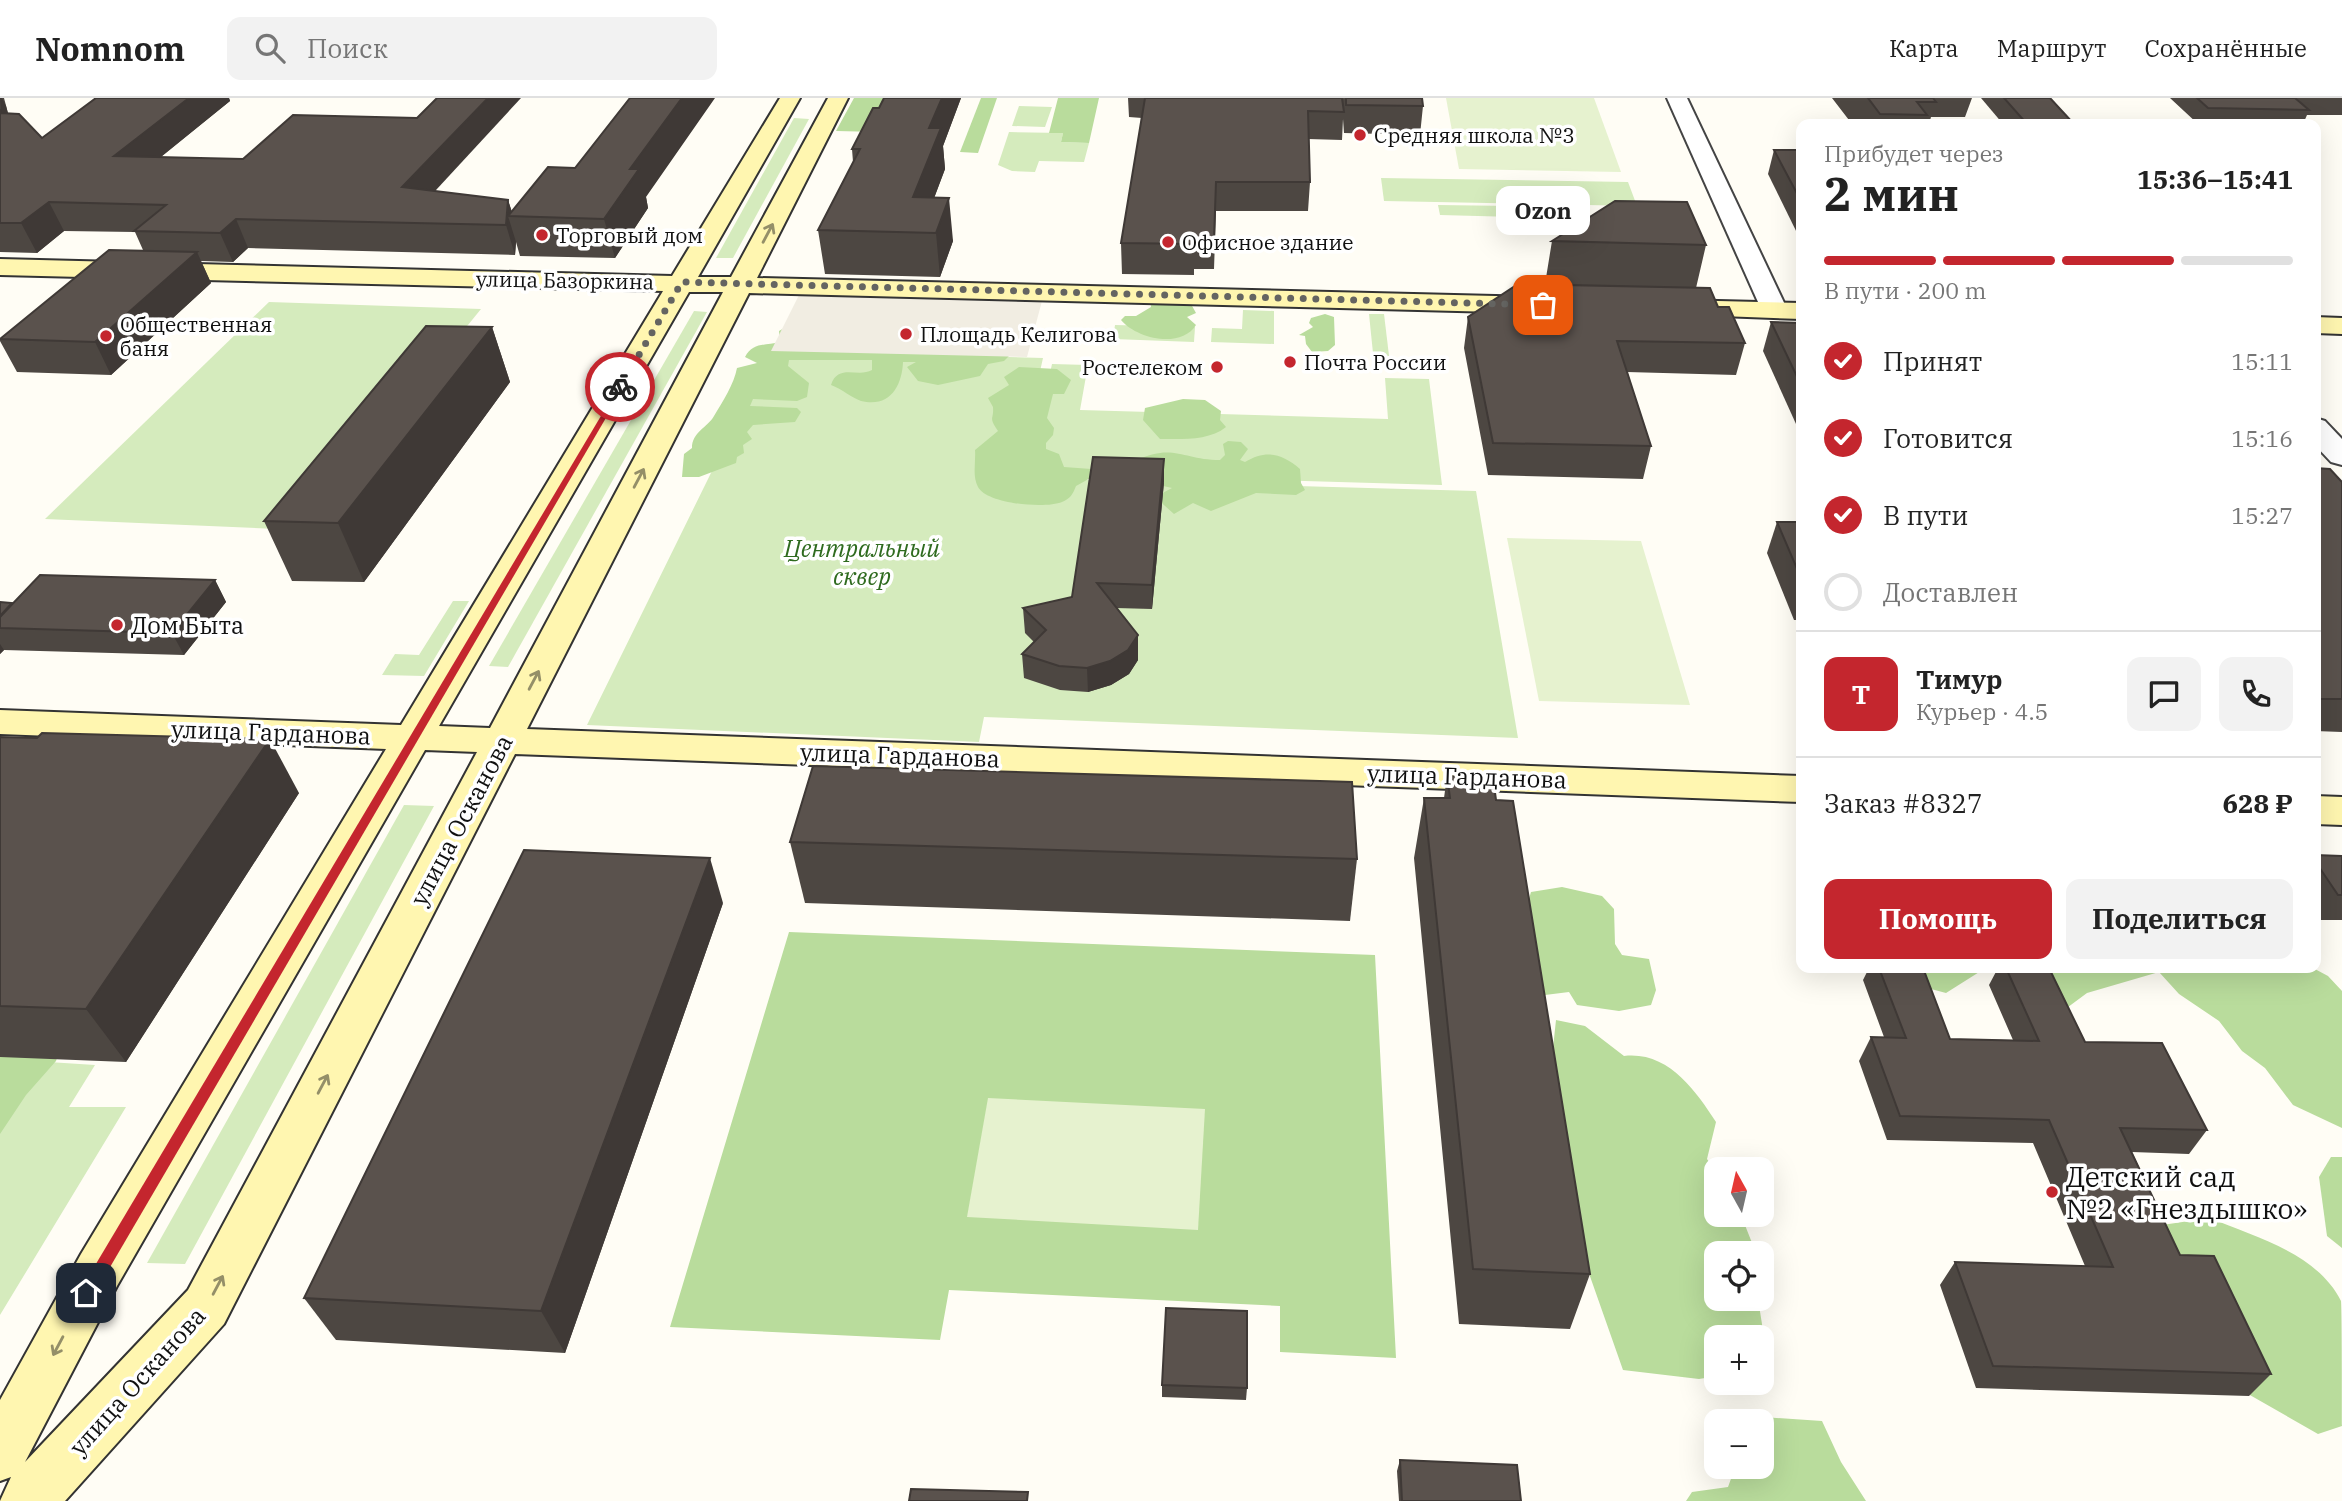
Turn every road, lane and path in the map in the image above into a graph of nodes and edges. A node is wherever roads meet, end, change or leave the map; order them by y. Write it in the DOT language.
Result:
graph roads {
  1 [pos="790,98"];
  2 [pos="838,98"];
  3 [pos="1677,98"];
  4 [pos="0,267"];
  5 [pos="682,282"];
  6 [pos="741,284"];
  7 [pos="1571,305"];
  8 [pos="1652,307"];
  9 [pos="1775,311"];
  10 [pos="1796,311"];
  11 [pos="2321,325"];
  12 [pos="2342,326"];
  13 [pos="2321,433"];
  14 [pos="2342,456"];
  15 [pos="0,722"];
  16 [pos="414,737"];
  17 [pos="502,740"];
  18 [pos="1796,789"];
  19 [pos="2321,810"];
  20 [pos="2342,811"];
  21 [pos="0,1454"];
  22 [pos="27,1501"];
  1 -- 5 [label="street"];
  6 -- 2 [label="street, улица Осканова, one-way"];
  3 -- 9 [label="street"];
  4 -- 5 [label="street, улица Базоркина"];
  5 -- 6 [label="street, улица Базоркина"];
  5 -- 16 [label="street"];
  6 -- 7 [label="street, улица Базоркина"];
  17 -- 6 [label="street, улица Осканова, one-way"];
  8 -- 9 [label="street"];
  9 -- 10 [label="street"];
  11 -- 12 [label="street"];
  13 -- 14 [label="street"];
  15 -- 16 [label="street, улица Гарданова"];
  16 -- 17 [label="street, улица Гарданова"];
  16 -- 21 [label="street, one-way"];
  17 -- 18 [label="street, улица Гарданова"];
  22 -- 17 [label="street, улица Осканова, one-way"];
  19 -- 20 [label="street"];
}
